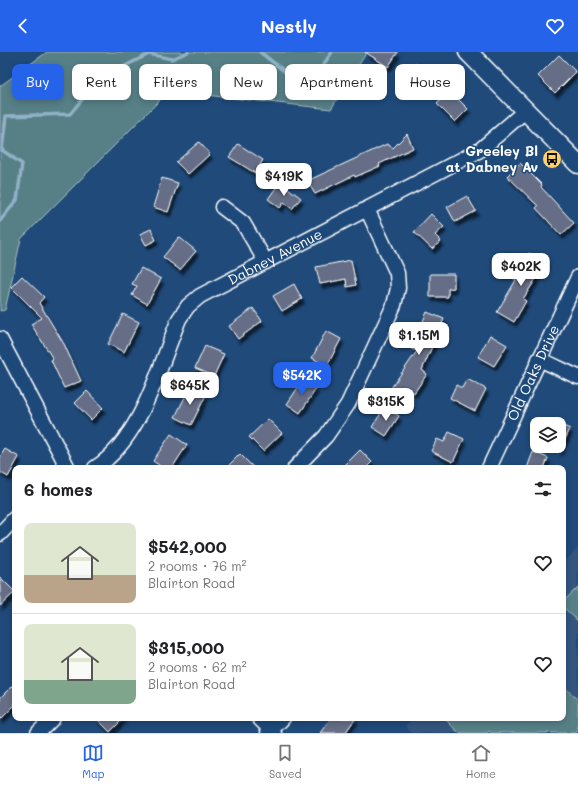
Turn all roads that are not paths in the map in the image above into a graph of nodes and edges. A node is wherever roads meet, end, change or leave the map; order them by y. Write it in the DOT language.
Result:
graph roads {
  1 [pos="468,52"];
  2 [pos="525,111"];
  3 [pos="578,164"];
  4 [pos="222,207"];
  5 [pos="367,209"];
  6 [pos="266,262"];
  7 [pos="578,277"];
  8 [pos="0,339"];
  9 [pos="539,359"];
  10 [pos="578,377"];
  11 [pos="66,465"];
  12 [pos="99,465"];
  13 [pos="298,465"];
  14 [pos="490,465"];
  15 [pos="12,521"];
  16 [pos="0,534"];
  17 [pos="50,721"];
  18 [pos="262,721"];
  19 [pos="280,721"];
  20 [pos="271,732"];
  21 [pos="38,733"];
  1 -- 2 [label="street"];
  2 -- 3 [label="street"];
  2 -- 5 [label="street, Dabney Avenue"];
  4 -- 6 [label="street"];
  5 -- 6 [label="street, Dabney Avenue"];
  5 -- 13 [label="street"];
  6 -- 12 [label="street, Dabney Avenue"];
  7 -- 9 [label="street, Old Oaks Drive"];
  8 -- 11 [label="street"];
  9 -- 10 [label="street"];
  9 -- 14 [label="street, Old Oaks Drive"];
  15 -- 16 [label="street"];
  17 -- 21 [label="street"];
  18 -- 20 [label="street"];
  19 -- 20 [label="street"];
}
